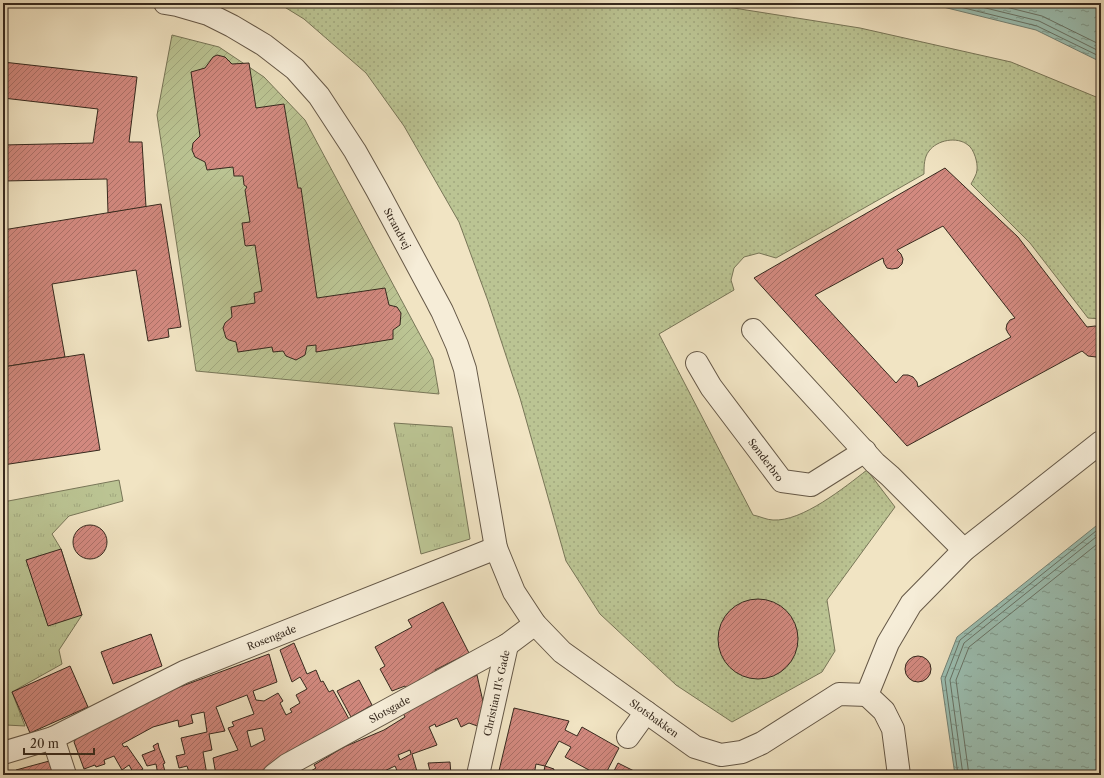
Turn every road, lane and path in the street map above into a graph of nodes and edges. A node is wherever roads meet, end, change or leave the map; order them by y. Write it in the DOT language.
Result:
graph roads {
  1 [pos="165,3"];
  2 [pos="753,330"];
  3 [pos="697,363"];
  4 [pos="1101,442"];
  5 [pos="866,451"];
  6 [pos="496,548"];
  7 [pos="964,550"];
  8 [pos="535,624"];
  9 [pos="507,645"];
  10 [pos="867,695"];
  11 [pos="646,712"];
  12 [pos="628,737"];
  13 [pos="53,738"];
  14 [pos="3,754"];
  15 [pos="65,775"];
  16 [pos="274,775"];
  17 [pos="478,775"];
  18 [pos="899,775"];
  1 -- 6 [label="street, Strandvej"];
  2 -- 5 [label="street"];
  3 -- 5 [label="street, Sønderbro"];
  4 -- 7 [label="street"];
  5 -- 7 [label="street"];
  6 -- 8 [label="street, Slotsbakken"];
  6 -- 13 [label="street, Rosengade"];
  7 -- 10 [label="street"];
  8 -- 9 [label="street, Christian II's Gade"];
  8 -- 11 [label="street, Slotsbakken"];
  9 -- 16 [label="street, Slotsgade"];
  9 -- 17 [label="street, Christian II's Gade"];
  10 -- 11 [label="street, Slotsbakken"];
  10 -- 18 [label="street"];
  11 -- 12 [label="street"];
  13 -- 14 [label="street, Rosengade"];
  13 -- 15 [label="street"];
}
